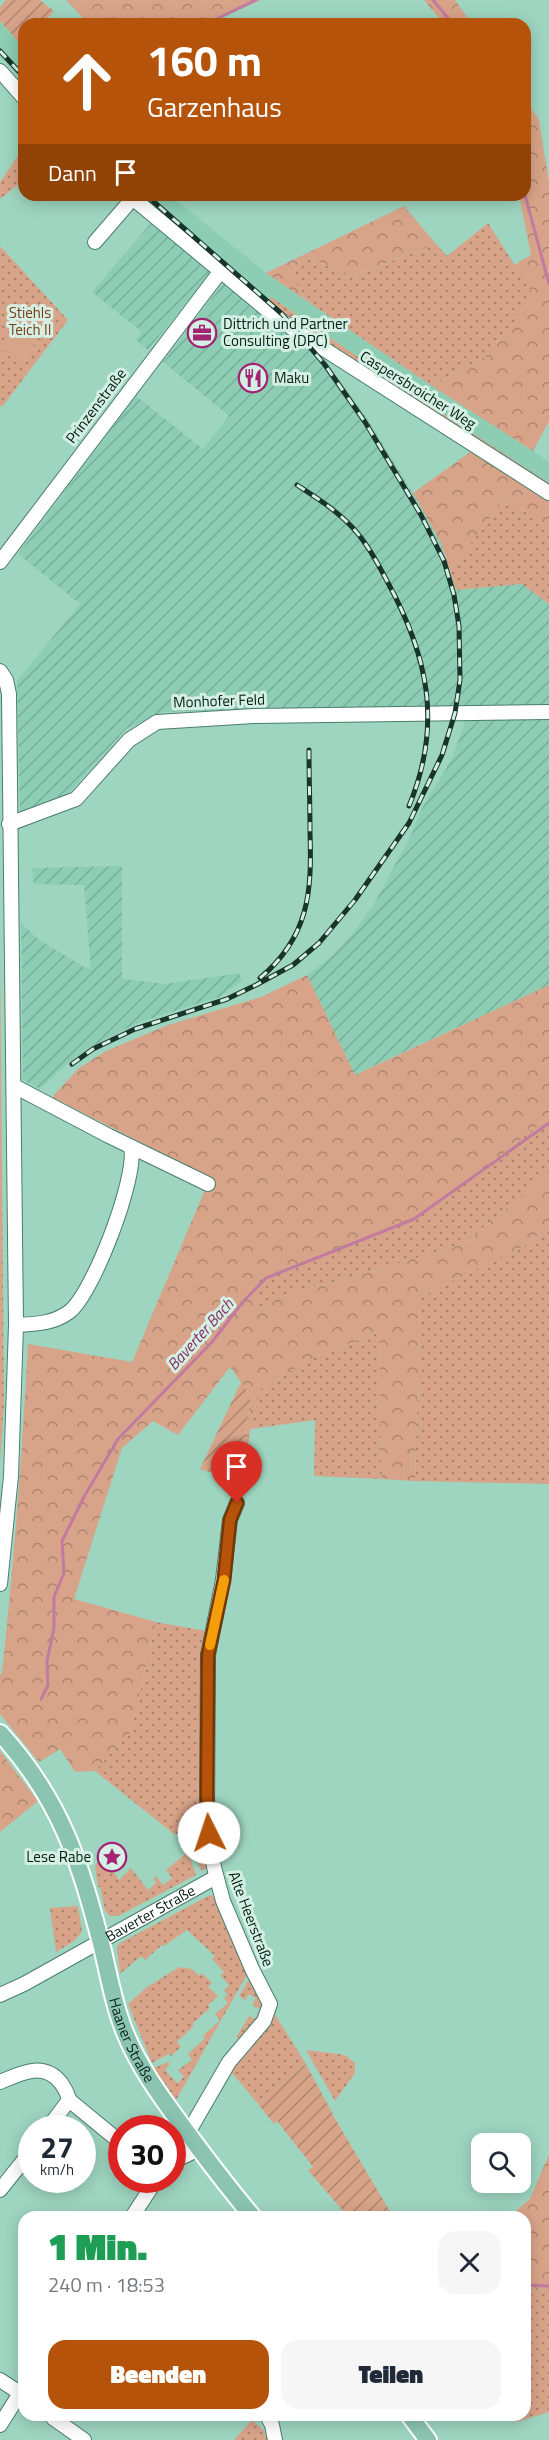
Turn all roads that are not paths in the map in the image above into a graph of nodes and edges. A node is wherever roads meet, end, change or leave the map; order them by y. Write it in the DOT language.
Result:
graph roads {
  1 [pos="0,71"];
  2 [pos="18,91"];
  3 [pos="128,201"];
  4 [pos="136,201"];
  5 [pos="95,242"];
  6 [pos="220,272"];
  7 [pos="549,493"];
  8 [pos="0,562"];
  9 [pos="0,670"];
  10 [pos="549,711"];
  11 [pos="4,823"];
  12 [pos="14,1086"];
  13 [pos="131,1147"];
  14 [pos="208,1184"];
  15 [pos="16,1325"];
  16 [pos="237,1503"];
  17 [pos="0,1584"];
  18 [pos="0,1733"];
  19 [pos="216,1877"];
  20 [pos="100,1941"];
  21 [pos="0,1995"];
  22 [pos="0,2082"];
  23 [pos="69,2100"];
  24 [pos="58,2115"];
  25 [pos="108,2132"];
  26 [pos="188,2134"];
  27 [pos="186,2136"];
  28 [pos="199,2149"];
  29 [pos="186,2155"];
  30 [pos="18,2168"];
  31 [pos="0,2190"];
  32 [pos="148,2193"];
  33 [pos="136,2211"];
  34 [pos="248,2211"];
  35 [pos="0,2380"];
  36 [pos="18,2388"];
  37 [pos="18,2396"];
  38 [pos="57,2421"];
  39 [pos="273,2421"];
  40 [pos="414,2421"];
  41 [pos="0,2425"];
  42 [pos="84,2440"];
  43 [pos="275,2440"];
  44 [pos="428,2440"];
  1 -- 2 [label="street"];
  3 -- 5 [label="street, Caspersbroicher Weg"];
  4 -- 6 [label="street, Caspersbroicher Weg"];
  6 -- 7 [label="street, Caspersbroicher Weg"];
  6 -- 8 [label="street, Prinzenstraße"];
  9 -- 11 [label="street"];
  10 -- 11 [label="street, Monhofer Feld"];
  11 -- 12 [label="street"];
  12 -- 13 [label="street"];
  12 -- 15 [label="street"];
  13 -- 14 [label="street"];
  13 -- 15 [label="street"];
  15 -- 17 [label="street"];
  16 -- 19 [label="street, Alte Heerstraße"];
  18 -- 20 [label="main road, Baverter Straße"];
  19 -- 20 [label="street, Baverter Straße"];
  19 -- 26 [label="street, Alte Heerstraße"];
  20 -- 21 [label="street"];
  20 -- 26 [label="main road, Haaner Straße"];
  22 -- 23 [label="street"];
  23 -- 24 [label="street"];
  23 -- 25 [label="street"];
  26 -- 27 [label="street, Alte Heerstraße"];
  26 -- 28 [label="main road, Haaner Straße"];
  28 -- 29 [label="street"];
  28 -- 34 [label="main road, Haaner Straße"];
  30 -- 31 [label="street"];
  32 -- 33 [label="street"];
  35 -- 36 [label="street"];
  37 -- 41 [label="street"];
  38 -- 42 [label="street"];
  39 -- 43 [label="street"];
  40 -- 44 [label="main road"];
}
